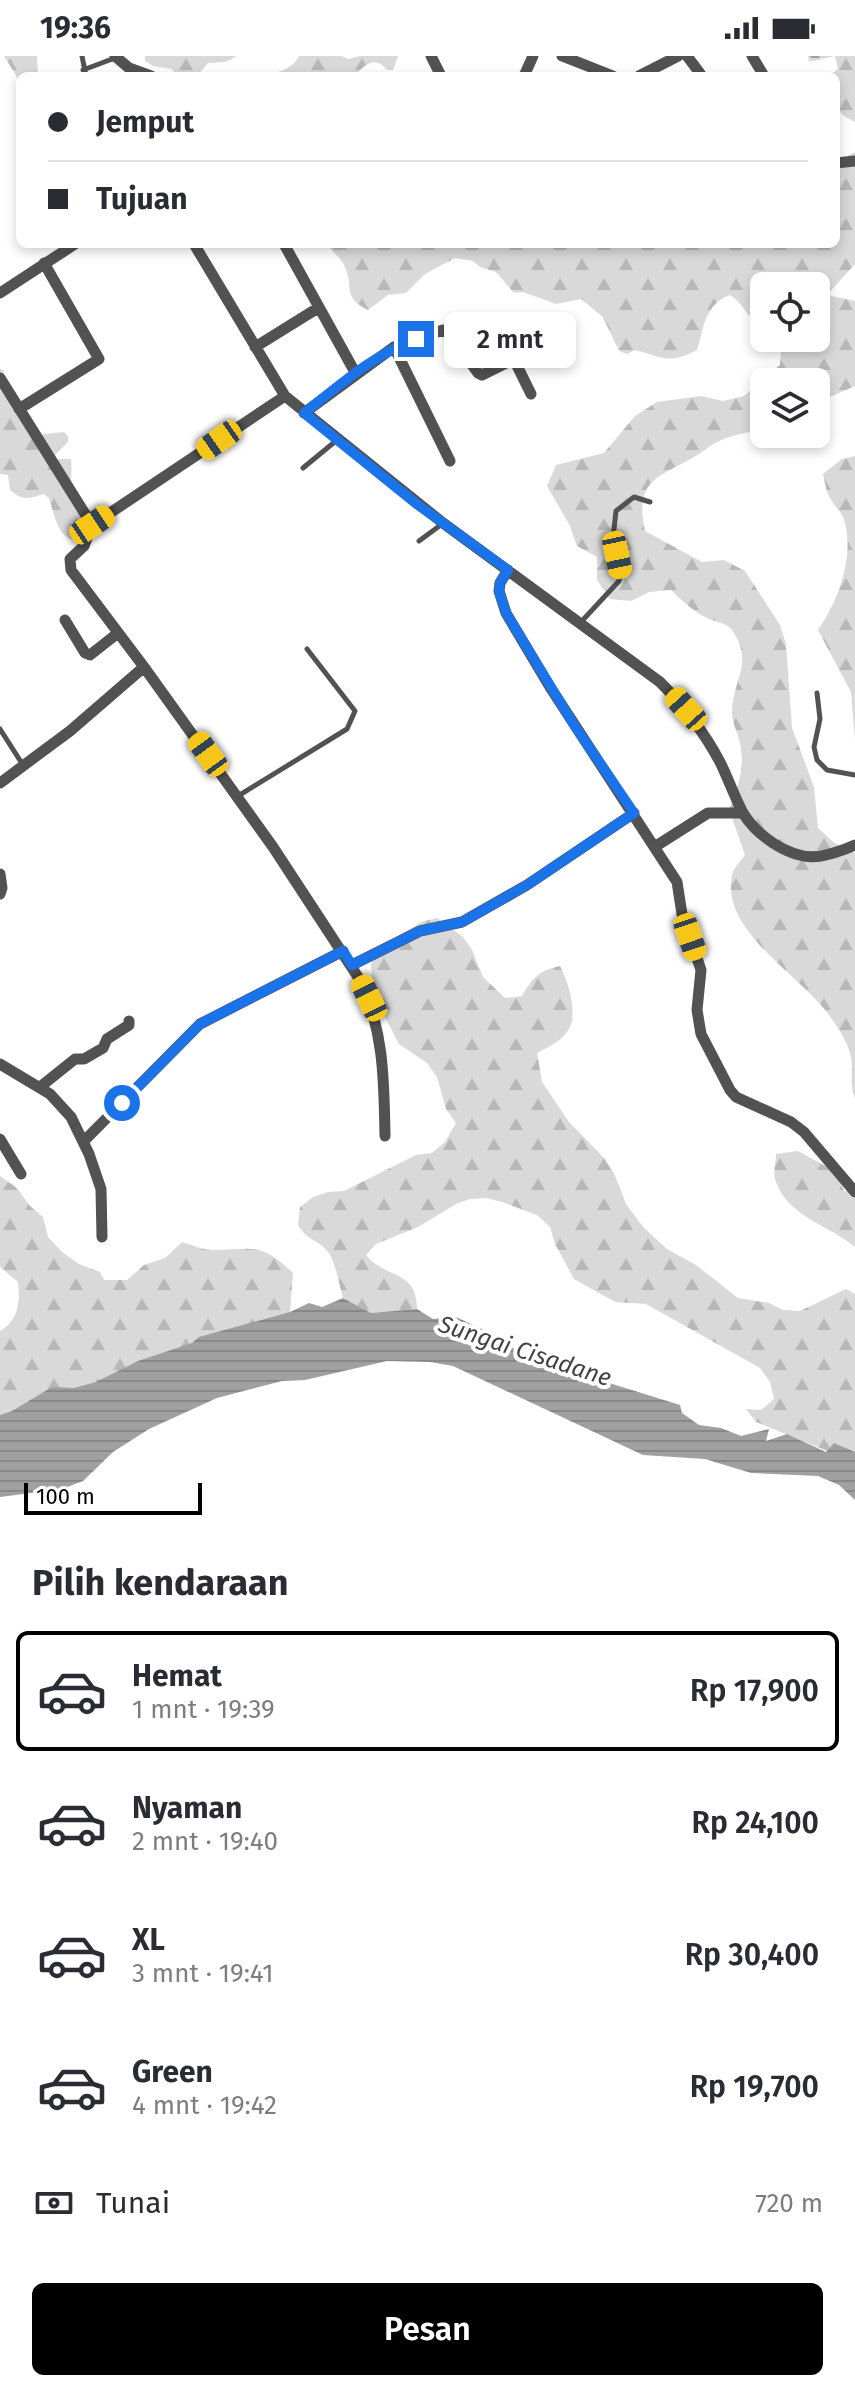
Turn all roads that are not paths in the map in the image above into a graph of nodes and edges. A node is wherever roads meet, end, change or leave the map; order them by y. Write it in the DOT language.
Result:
graph roads {
  1 [pos="562,56"];
  2 [pos="678,56"];
  3 [pos="116,57"];
  4 [pos="86,72"];
  5 [pos="140,72"];
  6 [pos="603,72"];
  7 [pos="647,72"];
  8 [pos="68,248"];
  9 [pos="196,248"];
  10 [pos="286,248"];
  11 [pos="44,263"];
  12 [pos="0,293"];
  13 [pos="318,308"];
  14 [pos="497,325"];
  15 [pos="255,347"];
  16 [pos="394,347"];
  17 [pos="516,358"];
  18 [pos="356,374"];
  19 [pos="0,378"];
  20 [pos="531,394"];
  21 [pos="285,396"];
  22 [pos="19,409"];
  23 [pos="304,413"];
  24 [pos="337,439"];
  25 [pos="450,461"];
  26 [pos="303,468"];
  27 [pos="650,502"];
  28 [pos="443,523"];
  29 [pos="92,525"];
  30 [pos="419,541"];
  31 [pos="508,570"];
  32 [pos="65,620"];
  33 [pos="581,623"];
  34 [pos="118,633"];
  35 [pos="307,649"];
  36 [pos="144,667"];
  37 [pos="817,693"];
  38 [pos="0,729"];
  39 [pos="23,766"];
  40 [pos="855,775"];
  41 [pos="0,783"];
  42 [pos="237,796"];
  43 [pos="634,813"];
  44 [pos="743,813"];
  45 [pos="854,844"];
  46 [pos="656,846"];
  47 [pos="0,874"];
  48 [pos="0,894"];
  49 [pos="343,951"];
  50 [pos="352,965"];
  51 [pos="129,1021"];
  52 [pos="0,1064"];
  53 [pos="40,1087"];
  54 [pos="385,1136"];
  55 [pos="0,1139"];
  56 [pos="83,1142"];
  57 [pos="21,1174"];
  58 [pos="855,1192"];
  59 [pos="102,1237"];
  1 -- 6 [label="street"];
  2 -- 7 [label="street"];
  3 -- 4 [label="lane"];
  3 -- 5 [label="street"];
  8 -- 11 [label="street"];
  9 -- 15 [label="street"];
  10 -- 13 [label="street"];
  11 -- 12 [label="street"];
  11 -- 22 [label="street"];
  13 -- 15 [label="street"];
  13 -- 18 [label="street"];
  14 -- 17 [label="street"];
  15 -- 21 [label="street"];
  16 -- 17 [label="street"];
  16 -- 18 [label="street"];
  16 -- 25 [label="street"];
  17 -- 20 [label="street"];
  18 -- 23 [label="street"];
  19 -- 22 [label="street"];
  21 -- 23 [label="street"];
  21 -- 29 [label="street"];
  22 -- 29 [label="street"];
  23 -- 24 [label="street"];
  24 -- 26 [label="lane"];
  24 -- 28 [label="street"];
  27 -- 33 [label="lane"];
  28 -- 30 [label="lane"];
  28 -- 31 [label="street"];
  29 -- 34 [label="street"];
  31 -- 33 [label="street"];
  31 -- 43 [label="street"];
  32 -- 34 [label="street"];
  33 -- 44 [label="street"];
  34 -- 36 [label="street"];
  35 -- 42 [label="lane"];
  36 -- 39 [label="street"];
  36 -- 42 [label="street"];
  37 -- 40 [label="lane"];
  38 -- 39 [label="lane"];
  39 -- 41 [label="street"];
  42 -- 49 [label="street"];
  43 -- 46 [label="street"];
  43 -- 50 [label="street"];
  44 -- 45 [label="street"];
  44 -- 46 [label="street"];
  46 -- 58 [label="street"];
  47 -- 48 [label="street"];
  49 -- 50 [label="street"];
  49 -- 56 [label="street"];
  50 -- 54 [label="street"];
  51 -- 53 [label="street"];
  52 -- 53 [label="street"];
  53 -- 56 [label="street"];
  55 -- 57 [label="street"];
  56 -- 59 [label="street"];
}
